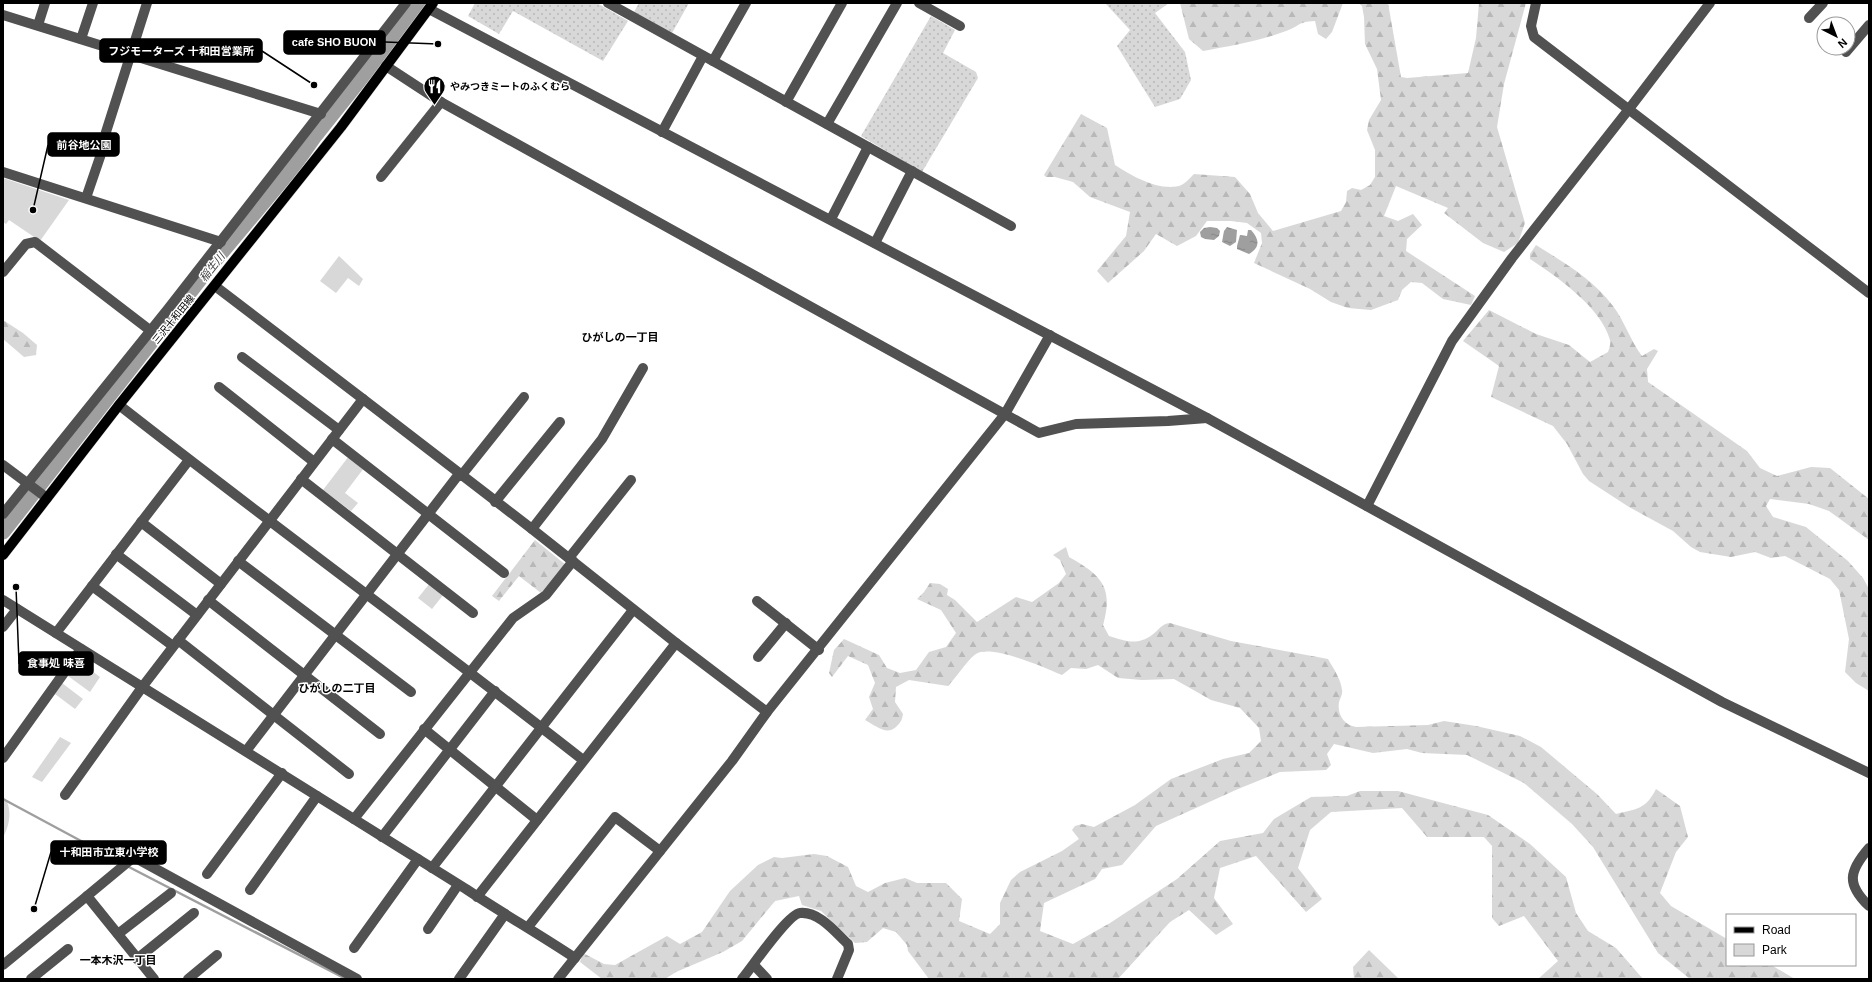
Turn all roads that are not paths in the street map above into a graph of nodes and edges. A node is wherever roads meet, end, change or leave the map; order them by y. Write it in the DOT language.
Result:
graph roads {
  1 [pos="45,3"];
  2 [pos="93,3"];
  3 [pos="147,3"];
  4 [pos="406,3"];
  5 [pos="608,3"];
  6 [pos="746,3"];
  7 [pos="842,3"];
  8 [pos="897,3"];
  9 [pos="919,3"];
  10 [pos="1536,3"];
  11 [pos="1710,3"];
  12 [pos="1823,3"];
  13 [pos="431,6"];
  14 [pos="3,15"];
  15 [pos="1809,18"];
  16 [pos="38,25"];
  17 [pos="1869,25"];
  18 [pos="960,26"];
  19 [pos="81,39"];
  20 [pos="1856,40"];
  21 [pos="130,54"];
  22 [pos="703,56"];
  23 [pos="713,61"];
  24 [pos="386,66"];
  25 [pos="441,102"];
  26 [pos="786,102"];
  27 [pos="1629,109"];
  28 [pos="321,114"];
  29 [pos="827,124"];
  30 [pos="662,132"];
  31 [pos="868,147"];
  32 [pos="912,171"];
  33 [pos="3,172"];
  34 [pos="381,177"];
  35 [pos="86,198"];
  36 [pos="831,219"];
  37 [pos="1011,226"];
  38 [pos="221,242"];
  39 [pos="875,243"];
  40 [pos="3,272"];
  41 [pos="215,286"];
  42 [pos="1869,293"];
  43 [pos="151,331"];
  44 [pos="1050,335"];
  45 [pos="242,357"];
  46 [pos="643,368"];
  47 [pos="219,387"];
  48 [pos="524,397"];
  49 [pos="363,399"];
  50 [pos="119,405"];
  51 [pos="1005,414"];
  52 [pos="1207,418"];
  53 [pos="560,422"];
  54 [pos="335,435"];
  55 [pos="189,460"];
  56 [pos="314,462"];
  57 [pos="3,465"];
  58 [pos="460,475"];
  59 [pos="301,479"];
  60 [pos="631,480"];
  61 [pos="28,485"];
  62 [pos="43,496"];
  63 [pos="495,502"];
  64 [pos="1367,506"];
  65 [pos="3,514"];
  66 [pos="429,514"];
  67 [pos="269,520"];
  68 [pos="141,522"];
  69 [pos="532,529"];
  70 [pos="116,554"];
  71 [pos="398,554"];
  72 [pos="3,555"];
  73 [pos="571,560"];
  74 [pos="238,561"];
  75 [pos="504,573"];
  76 [pos="221,584"];
  77 [pos="92,586"];
  78 [pos="366,594"];
  79 [pos="3,600"];
  80 [pos="208,600"];
  81 [pos="757,601"];
  82 [pos="17,608"];
  83 [pos="633,610"];
  84 [pos="473,613"];
  85 [pos="197,615"];
  86 [pos="786,623"];
  87 [pos="3,627"];
  88 [pos="56,633"];
  89 [pos="335,636"];
  90 [pos="176,643"];
  91 [pos="676,643"];
  92 [pos="81,649"];
  93 [pos="819,650"];
  94 [pos="758,657"];
  95 [pos="470,672"];
  96 [pos="304,675"];
  97 [pos="143,686"];
  98 [pos="411,692"];
  99 [pos="495,692"];
  100 [pos="767,712"];
  101 [pos="273,716"];
  102 [pos="542,728"];
  103 [pos="424,729"];
  104 [pos="380,734"];
  105 [pos="450,750"];
  106 [pos="246,751"];
  107 [pos="3,758"];
  108 [pos="583,760"];
  109 [pos="282,773"];
  110 [pos="1869,773"];
  111 [pos="349,774"];
  112 [pos="496,787"];
  113 [pos="65,795"];
  114 [pos="317,796"];
  115 [pos="354,819"];
  116 [pos="537,820"];
  117 [pos="382,837"];
  118 [pos="1869,848"];
  119 [pos="660,851"];
  120 [pos="418,859"];
  121 [pos="432,868"];
  122 [pos="207,874"];
  123 [pos="458,885"];
  124 [pos="250,890"];
  125 [pos="171,893"];
  126 [pos="87,896"];
  127 [pos="477,897"];
  128 [pos="1869,906"];
  129 [pos="194,914"];
  130 [pos="505,914"];
  131 [pos="528,927"];
  132 [pos="428,929"];
  133 [pos="118,934"];
  134 [pos="354,948"];
  135 [pos="68,949"];
  136 [pos="218,955"];
  137 [pos="137,958"];
  138 [pos="575,958"];
  139 [pos="3,965"];
  140 [pos="754,965"];
  141 [pos="31,979"];
  142 [pos="154,979"];
  143 [pos="188,979"];
  144 [pos="357,979"];
  145 [pos="459,979"];
  146 [pos="558,979"];
  147 [pos="742,979"];
  148 [pos="767,979"];
  149 [pos="837,979"];
  1 -- 16 [label="street"];
  2 -- 19 [label="street"];
  3 -- 21 [label="street"];
  4 -- 28 [label="street"];
  5 -- 22 [label="street"];
  6 -- 23 [label="street"];
  7 -- 26 [label="street"];
  8 -- 29 [label="street"];
  9 -- 18 [label="street"];
  10 -- 27 [label="street"];
  11 -- 27 [label="street"];
  12 -- 15 [label="street"];
  13 -- 24 [label="main road, 三沢十和田線"];
  13 -- 30 [label="street"];
  14 -- 16 [label="street"];
  16 -- 19 [label="street"];
  17 -- 20 [label="street"];
  19 -- 21 [label="street"];
  21 -- 28 [label="street"];
  21 -- 35 [label="street"];
  22 -- 23 [label="street"];
  22 -- 30 [label="street"];
  23 -- 26 [label="street"];
  24 -- 25 [label="street"];
  24 -- 41 [label="main road, 三沢十和田線"];
  25 -- 34 [label="street"];
  25 -- 51 [label="street"];
  26 -- 29 [label="street"];
  27 -- 42 [label="street"];
  27 -- 64 [label="street"];
  28 -- 38 [label="street"];
  29 -- 31 [label="street"];
  30 -- 36 [label="street"];
  31 -- 32 [label="street"];
  31 -- 36 [label="street"];
  32 -- 37 [label="street"];
  32 -- 39 [label="street"];
  33 -- 35 [label="street"];
  35 -- 38 [label="street"];
  36 -- 39 [label="street"];
  38 -- 43 [label="street"];
  39 -- 44 [label="street"];
  40 -- 43 [label="street"];
  41 -- 49 [label="street"];
  41 -- 50 [label="main road, 三沢十和田線"];
  43 -- 61 [label="street"];
  44 -- 51 [label="street"];
  44 -- 52 [label="street"];
  45 -- 54 [label="street"];
  46 -- 69 [label="street"];
  47 -- 56 [label="street"];
  48 -- 58 [label="street"];
  49 -- 54 [label="street"];
  49 -- 58 [label="street"];
  50 -- 55 [label="street"];
  50 -- 62 [label="main road, 三沢十和田線"];
  51 -- 52 [label="street"];
  51 -- 93 [label="street"];
  52 -- 64 [label="street"];
  53 -- 63 [label="street"];
  54 -- 56 [label="street"];
  54 -- 66 [label="street"];
  55 -- 67 [label="street"];
  55 -- 68 [label="street"];
  56 -- 59 [label="street"];
  57 -- 61 [label="street"];
  58 -- 63 [label="street"];
  58 -- 66 [label="street"];
  59 -- 67 [label="street"];
  59 -- 71 [label="street"];
  60 -- 73 [label="street"];
  61 -- 62 [label="street"];
  61 -- 65 [label="street"];
  62 -- 72 [label="main road, 三沢十和田線"];
  63 -- 69 [label="street"];
  64 -- 110 [label="street"];
  66 -- 71 [label="street"];
  66 -- 75 [label="street"];
  67 -- 74 [label="street"];
  67 -- 78 [label="street"];
  68 -- 70 [label="street"];
  68 -- 76 [label="street"];
  69 -- 73 [label="street"];
  70 -- 77 [label="street"];
  70 -- 85 [label="street"];
  71 -- 78 [label="street"];
  71 -- 84 [label="street"];
  73 -- 83 [label="street"];
  73 -- 95 [label="street"];
  74 -- 76 [label="street"];
  74 -- 89 [label="street"];
  76 -- 80 [label="street"];
  77 -- 88 [label="street"];
  77 -- 90 [label="street"];
  78 -- 89 [label="street"];
  78 -- 95 [label="street"];
  79 -- 82 [label="street"];
  80 -- 85 [label="street"];
  80 -- 96 [label="street"];
  81 -- 86 [label="street"];
  82 -- 87 [label="street"];
  82 -- 88 [label="street"];
  83 -- 91 [label="street"];
  83 -- 102 [label="street"];
  85 -- 90 [label="street"];
  86 -- 93 [label="street"];
  86 -- 94 [label="street"];
  88 -- 92 [label="street"];
  89 -- 96 [label="street"];
  89 -- 98 [label="street"];
  90 -- 97 [label="street"];
  90 -- 101 [label="street"];
  91 -- 100 [label="street"];
  91 -- 108 [label="street"];
  92 -- 97 [label="street"];
  92 -- 107 [label="street"];
  93 -- 100 [label="street"];
  95 -- 99 [label="street"];
  95 -- 103 [label="street"];
  96 -- 101 [label="street"];
  96 -- 104 [label="street"];
  97 -- 106 [label="street"];
  97 -- 113 [label="street"];
  99 -- 102 [label="street"];
  99 -- 105 [label="street"];
  100 -- 119 [label="street"];
  101 -- 106 [label="street"];
  101 -- 111 [label="street"];
  102 -- 108 [label="street"];
  102 -- 112 [label="street"];
  103 -- 105 [label="street"];
  103 -- 115 [label="street"];
  105 -- 112 [label="street"];
  105 -- 117 [label="street"];
  106 -- 109 [label="street"];
  108 -- 116 [label="street"];
  109 -- 114 [label="street"];
  109 -- 122 [label="street"];
  112 -- 116 [label="street"];
  112 -- 121 [label="street"];
  114 -- 115 [label="street"];
  114 -- 124 [label="street"];
  115 -- 117 [label="street"];
  116 -- 127 [label="street"];
  117 -- 120 [label="street"];
  118 -- 128 [label="street"];
  119 -- 131 [label="street"];
  119 -- 138 [label="street"];
  120 -- 121 [label="street"];
  120 -- 134 [label="street"];
  121 -- 123 [label="street"];
  123 -- 127 [label="street"];
  123 -- 132 [label="street"];
  125 -- 133 [label="street"];
  126 -- 133 [label="street"];
  126 -- 139 [label="street"];
  126 -- 144 [label="street"];
  127 -- 130 [label="street"];
  129 -- 137 [label="street"];
  130 -- 131 [label="street"];
  130 -- 145 [label="street"];
  131 -- 138 [label="street"];
  133 -- 137 [label="street"];
  135 -- 141 [label="street"];
  136 -- 143 [label="street"];
  137 -- 142 [label="street"];
  138 -- 146 [label="street"];
  140 -- 147 [label="street"];
  140 -- 148 [label="street"];
  140 -- 149 [label="street"];
}
